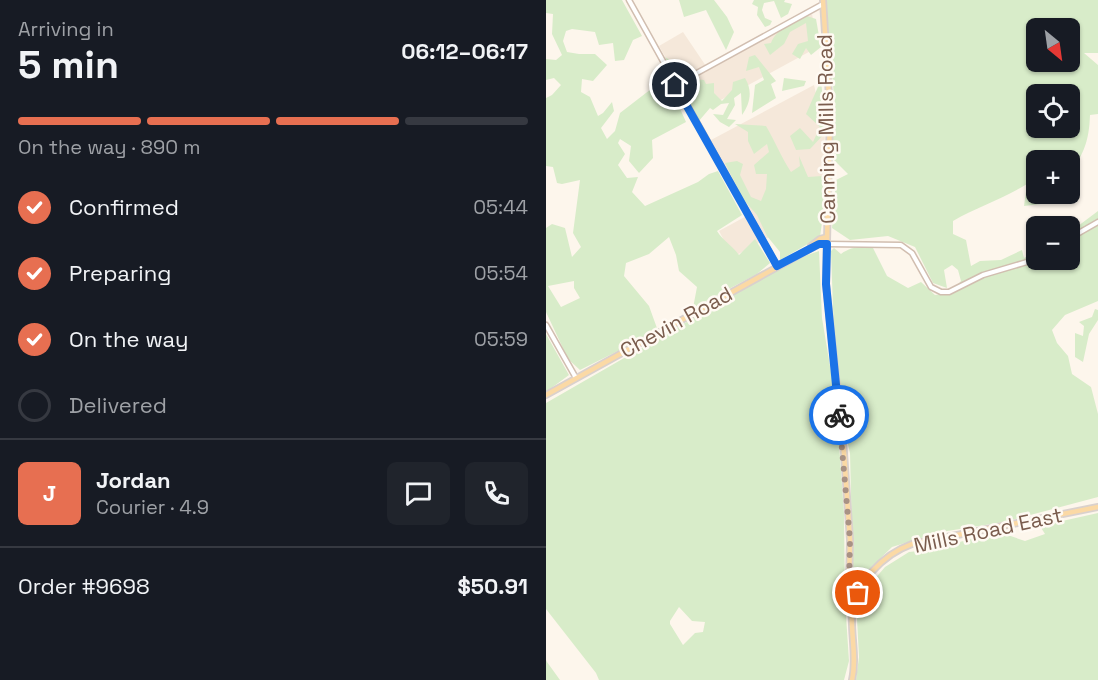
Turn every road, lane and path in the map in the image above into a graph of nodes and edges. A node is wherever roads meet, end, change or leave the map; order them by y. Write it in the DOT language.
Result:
graph roads {
  1 [pos="629,0"];
  2 [pos="823,2"];
  3 [pos="675,85"];
  4 [pos="1098,222"];
  5 [pos="1080,232"];
  6 [pos="827,237"];
  7 [pos="827,244"];
  8 [pos="807,250"];
  9 [pos="1026,262"];
  10 [pos="777,266"];
  11 [pos="546,325"];
  12 [pos="576,378"];
  13 [pos="546,395"];
  14 [pos="1098,507"];
  15 [pos="849,580"];
  16 [pos="860,591"];
  17 [pos="856,597"];
  18 [pos="852,680"];
  1 -- 3 [label="street"];
  2 -- 3 [label="street"];
  2 -- 6 [label="main road, Canning Mills Road"];
  3 -- 10 [label="street"];
  4 -- 5 [label="street"];
  6 -- 7 [label="main road, Canning Mills Road"];
  6 -- 8 [label="main road, Chevin Road"];
  7 -- 8 [label="main road, Chevin Road"];
  7 -- 9 [label="street"];
  7 -- 15 [label="main road, Canning Mills Road"];
  8 -- 10 [label="main road, Chevin Road"];
  10 -- 12 [label="main road, Chevin Road"];
  11 -- 12 [label="street"];
  12 -- 13 [label="main road, Chevin Road"];
  14 -- 16 [label="main road, Mills Road East"];
  15 -- 16 [label="main road"];
  15 -- 17 [label="main road, Canning Mills Road"];
  16 -- 17 [label="main road, Canning Mills Road"];
  17 -- 18 [label="main road, Canning Mills Road"];
}
